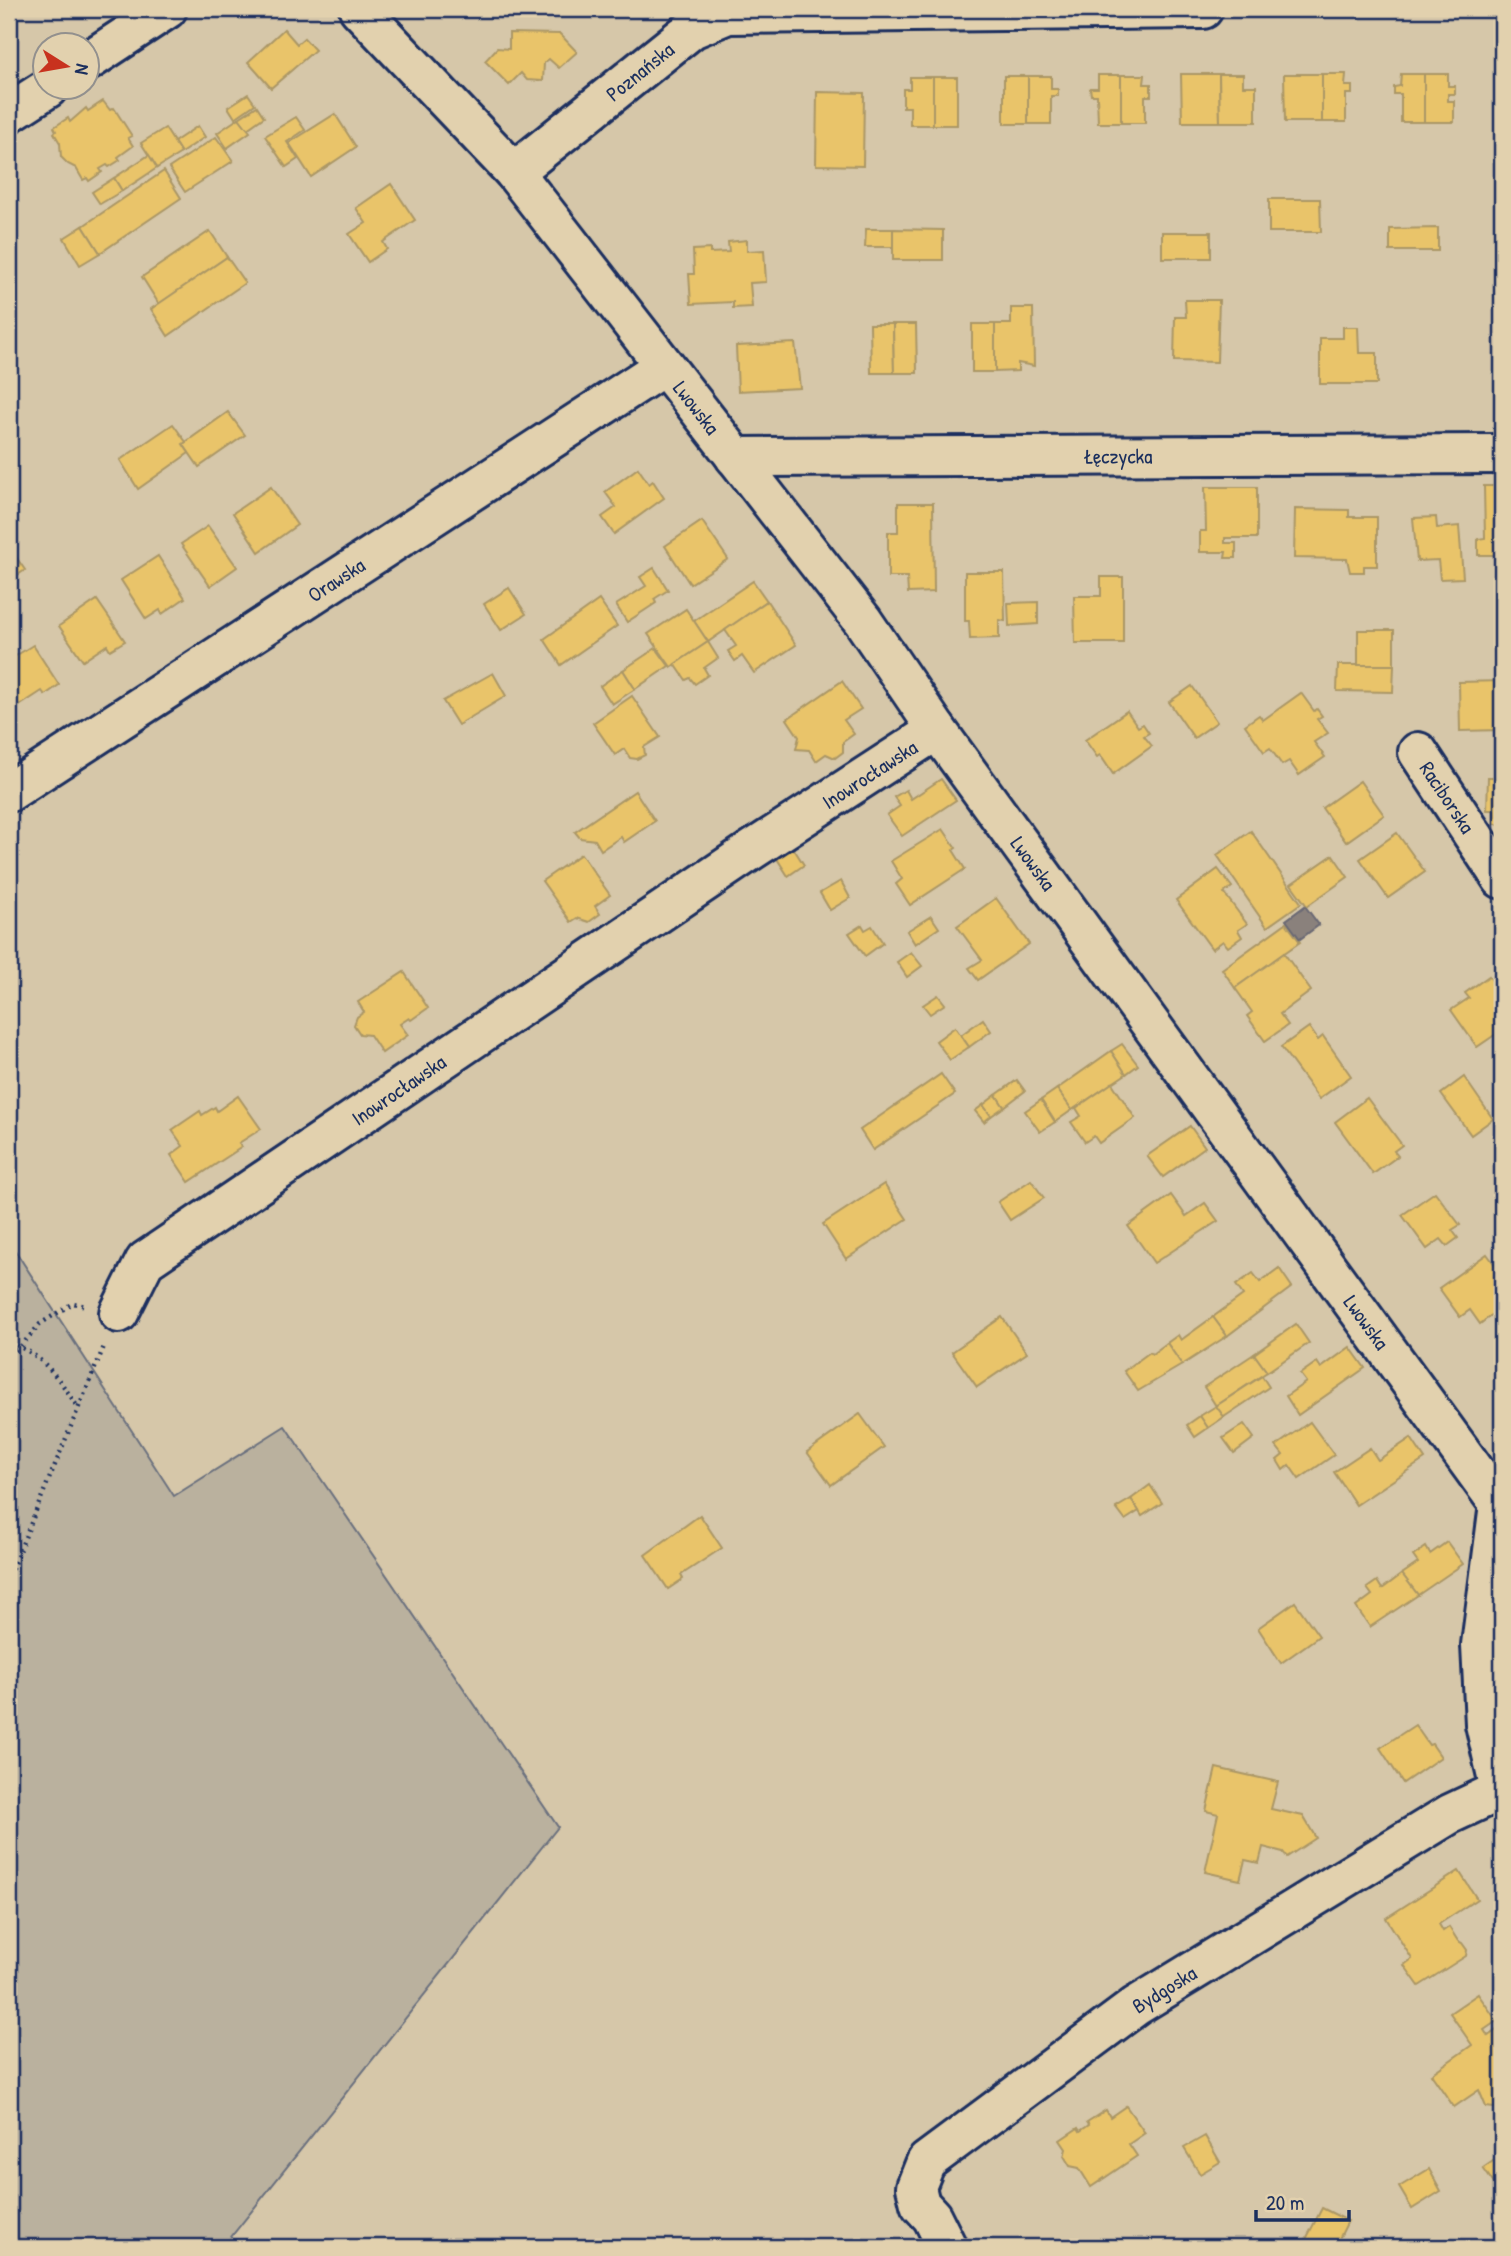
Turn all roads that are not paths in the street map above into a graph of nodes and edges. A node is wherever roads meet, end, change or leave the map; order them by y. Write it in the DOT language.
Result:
graph roads {
  1 [pos="167,9"];
  2 [pos="359,9"];
  3 [pos="1203,9"];
  4 [pos="102,52"];
  5 [pos="32,98"];
  6 [pos="9,113"];
  7 [pos="513,172"];
  8 [pos="664,366"];
  9 [pos="1502,454"];
  10 [pos="735,457"];
  11 [pos="937,730"];
  12 [pos="1418,751"];
  13 [pos="9,792"];
  14 [pos="1502,879"];
  15 [pos="119,1313"];
  16 [pos="1501,1795"];
  17 [pos="947,2247"];
  1 -- 4 [label="street"];
  2 -- 7 [label="street, Lwowska"];
  3 -- 7 [label="street, Poznańska"];
  5 -- 6 [label="street"];
  7 -- 8 [label="street, Lwowska"];
  8 -- 10 [label="street, Lwowska"];
  8 -- 13 [label="street, Orawska"];
  9 -- 10 [label="street, Łęczycka"];
  10 -- 11 [label="street, Lwowska"];
  11 -- 15 [label="street, Inowrocławska"];
  11 -- 16 [label="street, Lwowska"];
  12 -- 14 [label="street, Raciborska"];
  16 -- 17 [label="street, Bydgoska"];
}
